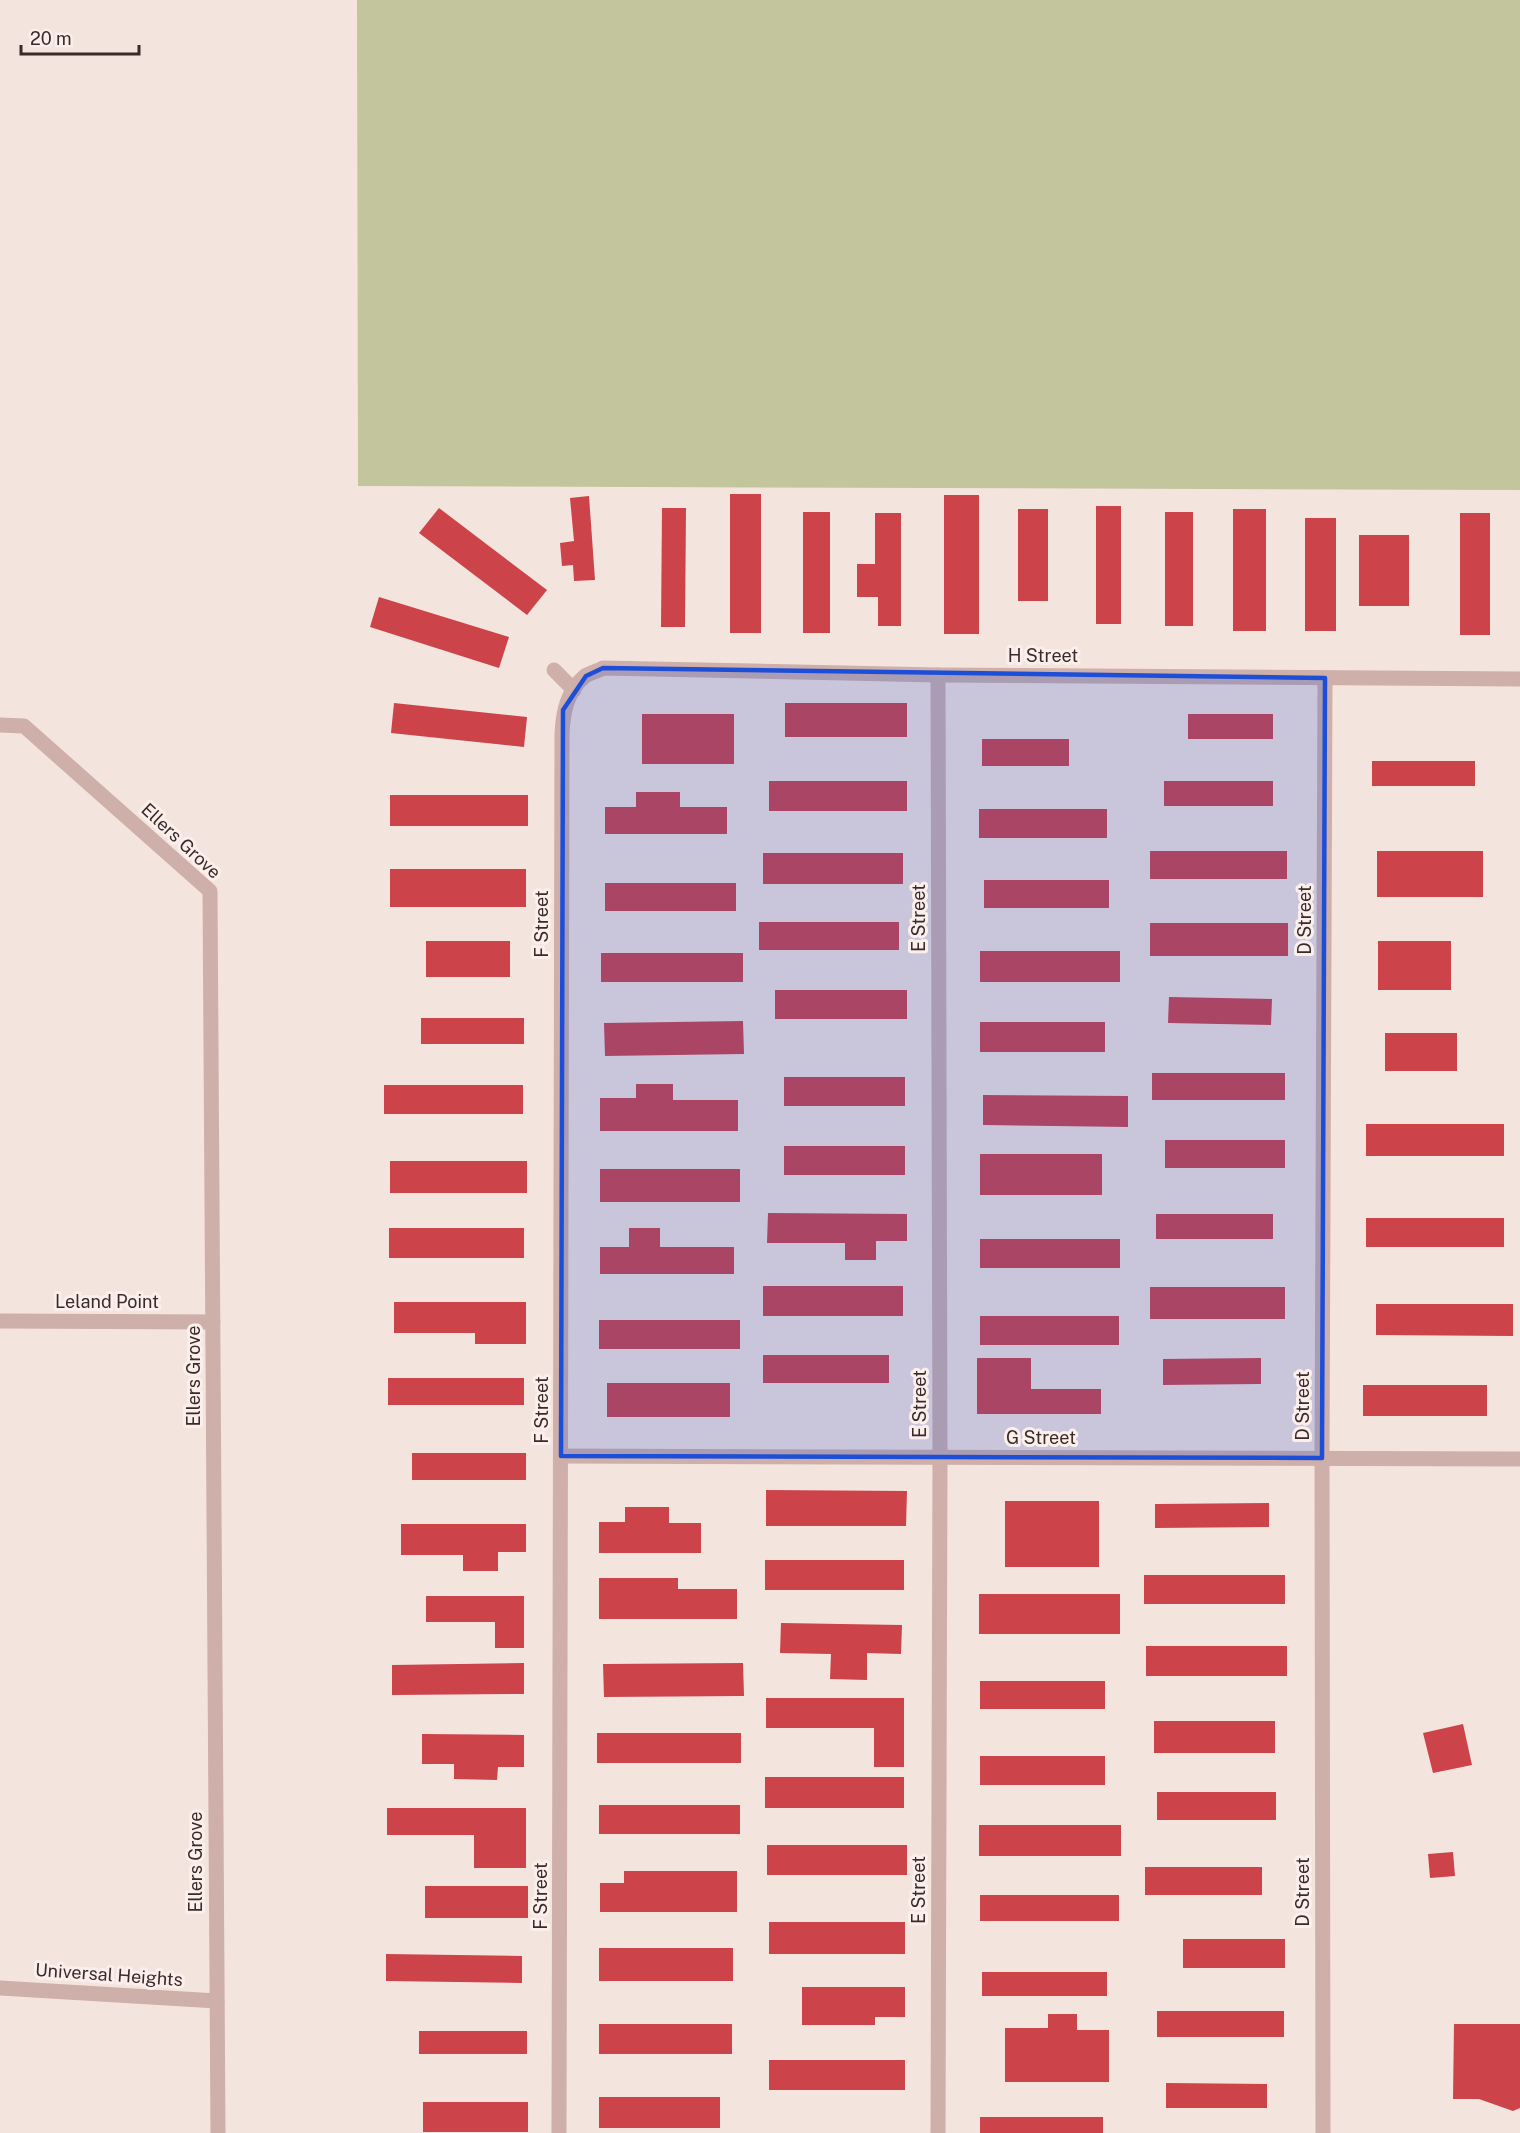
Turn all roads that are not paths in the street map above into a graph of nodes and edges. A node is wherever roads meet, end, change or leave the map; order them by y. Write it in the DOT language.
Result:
graph roads {
  1 [pos="554,670"];
  2 [pos="938,675"];
  3 [pos="1325,678"];
  4 [pos="1520,679"];
  5 [pos="574,690"];
  6 [pos="0,725"];
  7 [pos="0,1321"];
  8 [pos="213,1322"];
  9 [pos="561,1456"];
  10 [pos="940,1457"];
  11 [pos="1322,1458"];
  12 [pos="1520,1460"];
  13 [pos="0,1988"];
  14 [pos="217,2001"];
  15 [pos="218,2133"];
  16 [pos="559,2133"];
  17 [pos="938,2133"];
  18 [pos="1323,2133"];
  1 -- 5 [label="street"];
  2 -- 3 [label="street, H Street"];
  2 -- 5 [label="street, H Street"];
  2 -- 10 [label="street, E Street"];
  3 -- 4 [label="street, H Street"];
  3 -- 11 [label="street, D Street"];
  5 -- 9 [label="street, F Street"];
  6 -- 8 [label="street, Ellers Grove"];
  7 -- 8 [label="street, Leland Point"];
  8 -- 14 [label="street, Ellers Grove"];
  9 -- 10 [label="street, G Street"];
  9 -- 16 [label="street, F Street"];
  10 -- 11 [label="street, G Street"];
  10 -- 17 [label="street, E Street"];
  11 -- 12 [label="street, G Street"];
  11 -- 18 [label="street, D Street"];
  13 -- 14 [label="street, Universal Heights"];
  14 -- 15 [label="street, Ellers Grove"];
}
